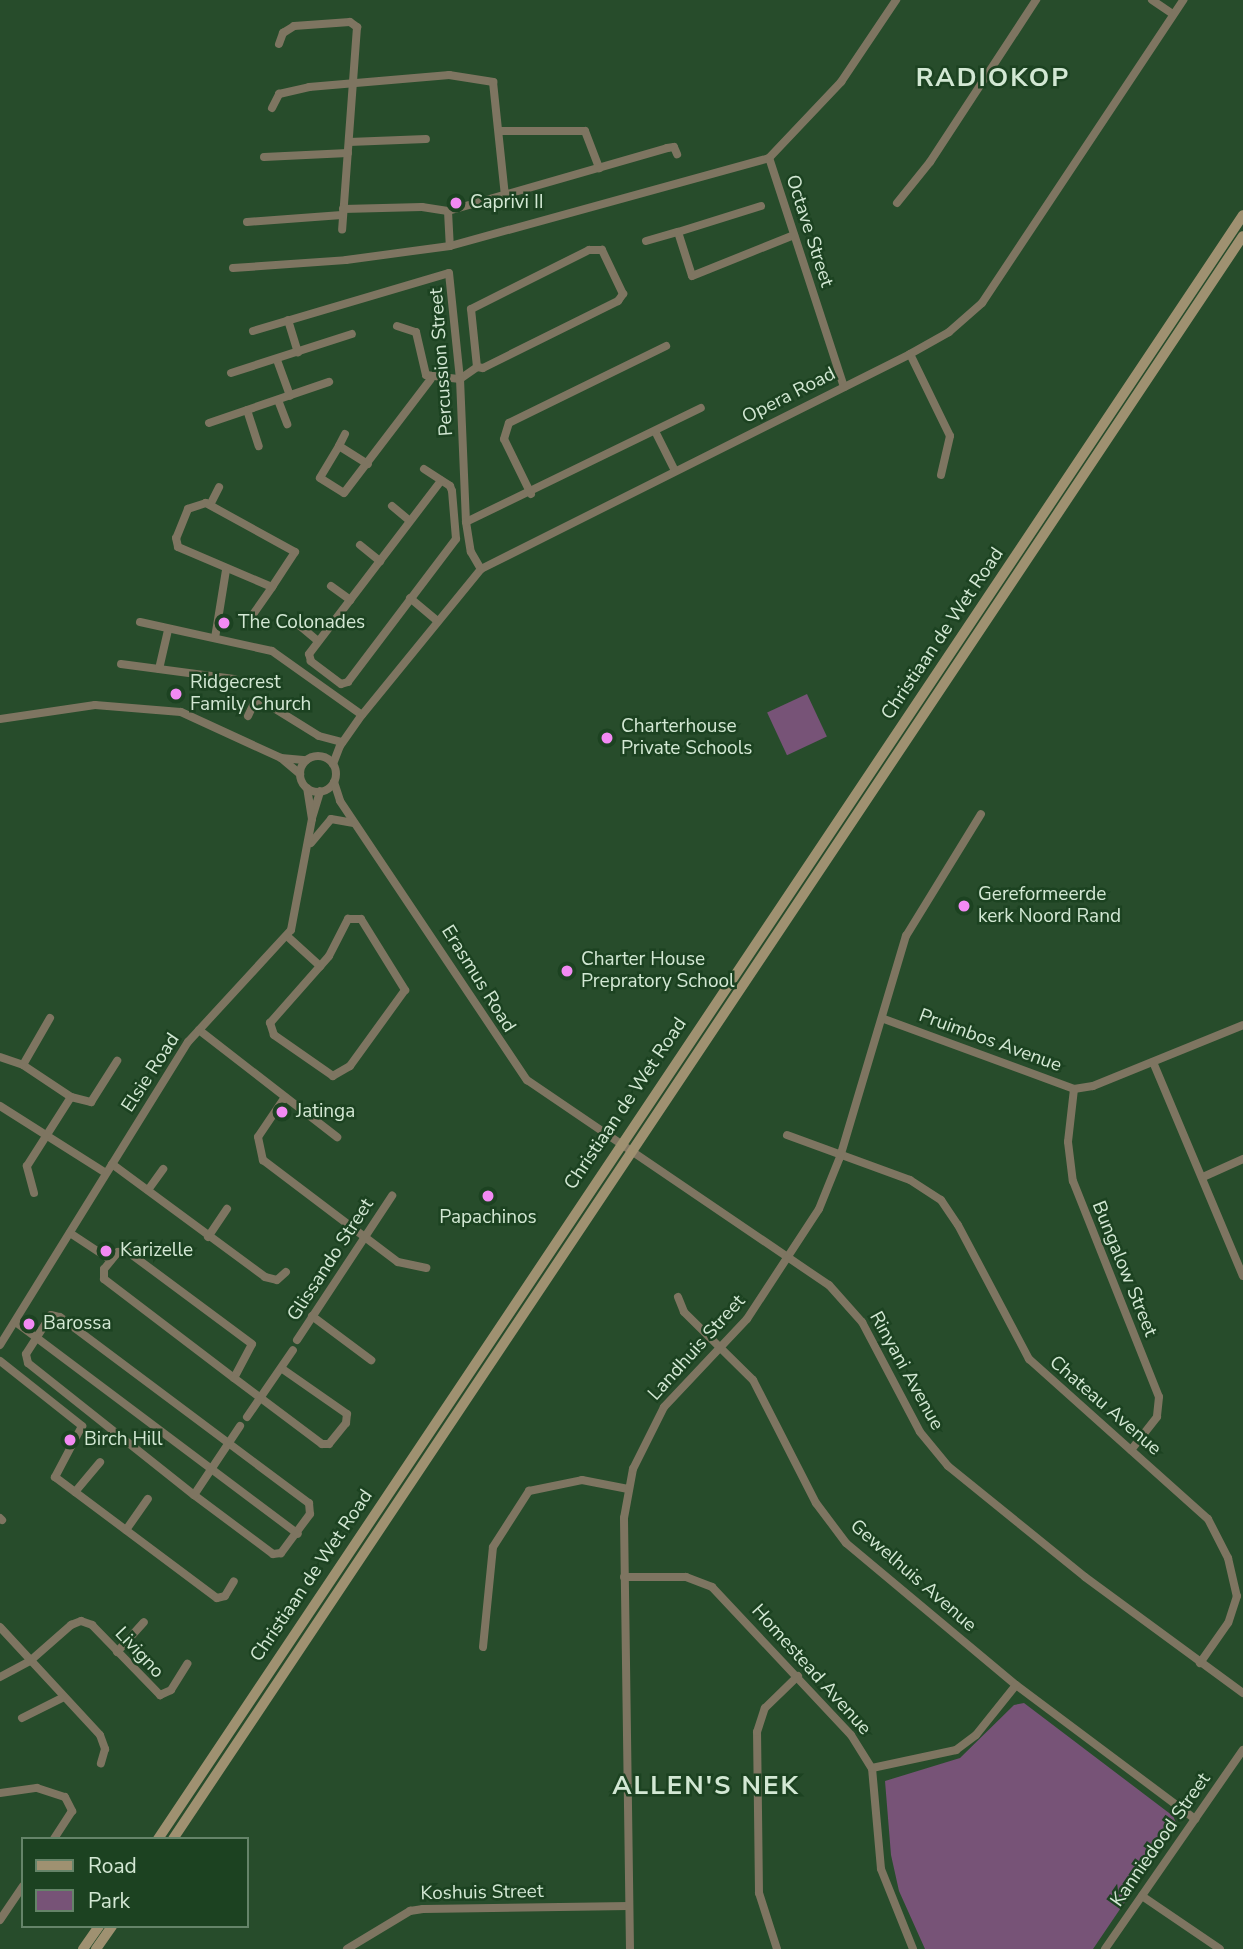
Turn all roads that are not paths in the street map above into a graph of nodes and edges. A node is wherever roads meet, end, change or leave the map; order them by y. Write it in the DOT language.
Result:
graph roads {
  1 [pos="896,0"];
  2 [pos="1037,0"];
  3 [pos="1152,0"];
  4 [pos="1182,0"];
  5 [pos="1174,14"];
  6 [pos="279,44"];
  7 [pos="355,86"];
  8 [pos="271,108"];
  9 [pos="500,131"];
  10 [pos="426,139"];
  11 [pos="349,142"];
  12 [pos="348,153"];
  13 [pos="677,154"];
  14 [pos="264,157"];
  15 [pos="769,158"];
  16 [pos="599,168"];
  17 [pos="505,196"];
  18 [pos="897,203"];
  19 [pos="761,206"];
  20 [pos="448,211"];
  21 [pos="343,212"];
  22 [pos="1243,215"];
  23 [pos="247,222"];
  24 [pos="342,229"];
  25 [pos="678,232"];
  26 [pos="794,235"];
  27 [pos="1243,236"];
  28 [pos="646,242"];
  29 [pos="450,246"];
  30 [pos="233,268"];
  31 [pos="288,320"];
  32 [pos="397,326"];
  33 [pos="253,331"];
  34 [pos="352,334"];
  35 [pos="666,346"];
  36 [pos="298,352"];
  37 [pos="910,354"];
  38 [pos="276,360"];
  39 [pos="477,367"];
  40 [pos="231,373"];
  41 [pos="431,379"];
  42 [pos="460,379"];
  43 [pos="329,382"];
  44 [pos="844,387"];
  45 [pos="290,396"];
  46 [pos="278,400"];
  47 [pos="701,408"];
  48 [pos="247,410"];
  49 [pos="209,423"];
  50 [pos="287,425"];
  51 [pos="656,433"];
  52 [pos="345,434"];
  53 [pos="259,446"];
  54 [pos="339,446"];
  55 [pos="368,464"];
  56 [pos="425,469"];
  57 [pos="674,471"];
  58 [pos="941,475"];
  59 [pos="441,481"];
  60 [pos="219,487"];
  61 [pos="531,494"];
  62 [pos="210,505"];
  63 [pos="392,506"];
  64 [pos="410,521"];
  65 [pos="466,522"];
  66 [pos="360,545"];
  67 [pos="380,561"];
  68 [pos="481,569"];
  69 [pos="226,570"];
  70 [pos="331,586"];
  71 [pos="272,587"];
  72 [pos="410,598"];
  73 [pos="350,600"];
  74 [pos="254,613"];
  75 [pos="436,620"];
  76 [pos="140,622"];
  77 [pos="300,626"];
  78 [pos="168,630"];
  79 [pos="215,638"];
  80 [pos="318,641"];
  81 [pos="121,664"];
  82 [pos="159,669"];
  83 [pos="234,679"];
  84 [pos="362,715"];
  85 [pos="248,716"];
  86 [pos="0,719"];
  87 [pos="341,744"];
  88 [pos="322,756"];
  89 [pos="281,758"];
  90 [pos="306,761"];
  91 [pos="333,764"];
  92 [pos="300,774"];
  93 [pos="334,782"];
  94 [pos="307,788"];
  95 [pos="321,791"];
  96 [pos="340,801"];
  97 [pos="981,814"];
  98 [pos="312,819"];
  99 [pos="359,826"];
  100 [pos="308,849"];
  101 [pos="287,936"];
  102 [pos="320,966"];
  103 [pos="50,1018"];
  104 [pos="884,1019"];
  105 [pos="1243,1025"];
  106 [pos="199,1030"];
  107 [pos="0,1057"];
  108 [pos="117,1061"];
  109 [pos="1153,1062"];
  110 [pos="23,1065"];
  111 [pos="1074,1089"];
  112 [pos="71,1097"];
  113 [pos="285,1097"];
  114 [pos="0,1105"];
  115 [pos="788,1135"];
  116 [pos="46,1136"];
  117 [pos="337,1137"];
  118 [pos="621,1142"];
  119 [pos="635,1150"];
  120 [pos="840,1157"];
  121 [pos="1243,1159"];
  122 [pos="112,1164"];
  123 [pos="163,1169"];
  124 [pos="106,1173"];
  125 [pos="1203,1177"];
  126 [pos="148,1190"];
  127 [pos="34,1193"];
  128 [pos="392,1196"];
  129 [pos="227,1209"];
  130 [pos="70,1233"];
  131 [pos="208,1237"];
  132 [pos="365,1238"];
  133 [pos="789,1259"];
  134 [pos="111,1260"];
  135 [pos="426,1268"];
  136 [pos="286,1272"];
  137 [pos="1243,1276"];
  138 [pos="678,1297"];
  139 [pos="312,1316"];
  140 [pos="17,1323"];
  141 [pos="37,1338"];
  142 [pos="298,1340"];
  143 [pos="0,1345"];
  144 [pos="721,1346"];
  145 [pos="293,1350"];
  146 [pos="371,1360"];
  147 [pos="0,1361"];
  148 [pos="281,1368"];
  149 [pos="234,1378"];
  150 [pos="260,1398"];
  151 [pos="247,1416"];
  152 [pos="240,1426"];
  153 [pos="229,1443"];
  154 [pos="1131,1450"];
  155 [pos="100,1462"];
  156 [pos="211,1470"];
  157 [pos="628,1489"];
  158 [pos="75,1492"];
  159 [pos="194,1495"];
  160 [pos="148,1499"];
  161 [pos="126,1530"];
  162 [pos="298,1534"];
  163 [pos="624,1577"];
  164 [pos="234,1581"];
  165 [pos="145,1622"];
  166 [pos="1,1629"];
  167 [pos="483,1647"];
  168 [pos="117,1652"];
  169 [pos="30,1661"];
  170 [pos="1200,1663"];
  171 [pos="187,1664"];
  172 [pos="798,1676"];
  173 [pos="0,1677"];
  174 [pos="1016,1685"];
  175 [pos="1243,1693"];
  176 [pos="62,1698"];
  177 [pos="22,1718"];
  178 [pos="1243,1750"];
  179 [pos="101,1763"];
  180 [pos="872,1768"];
  181 [pos="0,1781"];
  182 [pos="2,1792"];
  183 [pos="1195,1819"];
  184 [pos="55,1837"];
  185 [pos="159,1837"];
  186 [pos="174,1837"];
  187 [pos="21,1889"];
  188 [pos="1142,1896"];
  189 [pos="629,1906"];
  190 [pos="0,1920"];
  191 [pos="98,1928"];
  192 [pos="111,1928"];
  193 [pos="351,1948"];
  194 [pos="83,1949"];
  195 [pos="96,1949"];
  196 [pos="630,1949"];
  197 [pos="777,1949"];
  198 [pos="913,1949"];
  199 [pos="1105,1949"];
  200 [pos="1220,1949"];
  1 -- 15 [label="street, Octave Street"];
  2 -- 18 [label="street"];
  3 -- 5 [label="street"];
  4 -- 5 [label="street, Opera Road"];
  5 -- 37 [label="street, Opera Road"];
  6 -- 7 [label="street"];
  7 -- 8 [label="street"];
  7 -- 9 [label="street"];
  7 -- 11 [label="street"];
  9 -- 16 [label="street"];
  9 -- 17 [label="street"];
  10 -- 11 [label="street"];
  11 -- 12 [label="street"];
  12 -- 14 [label="street"];
  12 -- 21 [label="street"];
  13 -- 16 [label="street"];
  15 -- 26 [label="street, Octave Street"];
  15 -- 29 [label="street"];
  16 -- 17 [label="street"];
  17 -- 20 [label="street"];
  19 -- 25 [label="street"];
  20 -- 21 [label="street"];
  20 -- 29 [label="street"];
  21 -- 23 [label="street"];
  21 -- 24 [label="street"];
  22 -- 118 [label="main road, Christiaan de Wet Road"];
  25 -- 26 [label="street"];
  25 -- 28 [label="street"];
  26 -- 44 [label="street, Octave Street"];
  27 -- 119 [label="main road, Christiaan de Wet Road"];
  29 -- 30 [label="street"];
  31 -- 33 [label="street, Percussion Street"];
  31 -- 36 [label="street"];
  31 -- 42 [label="street, Percussion Street"];
  32 -- 41 [label="street"];
  34 -- 36 [label="street"];
  35 -- 61 [label="street"];
  36 -- 38 [label="street"];
  37 -- 44 [label="street, Opera Road"];
  37 -- 58 [label="street"];
  38 -- 40 [label="street"];
  38 -- 45 [label="street"];
  39 -- 39 [label="street"];
  39 -- 42 [label="street"];
  41 -- 42 [label="street"];
  41 -- 55 [label="street"];
  42 -- 65 [label="street, Percussion Street"];
  43 -- 45 [label="street"];
  44 -- 57 [label="street, Opera Road"];
  45 -- 46 [label="street"];
  46 -- 48 [label="street"];
  46 -- 50 [label="street"];
  47 -- 51 [label="street"];
  48 -- 49 [label="street"];
  48 -- 53 [label="street"];
  51 -- 57 [label="street"];
  51 -- 61 [label="street"];
  52 -- 54 [label="street"];
  54 -- 55 [label="street"];
  54 -- 55 [label="street"];
  56 -- 59 [label="street"];
  57 -- 68 [label="street, Opera Road"];
  59 -- 64 [label="street"];
  59 -- 72 [label="street"];
  60 -- 62 [label="street"];
  61 -- 65 [label="street"];
  62 -- 69 [label="street"];
  62 -- 71 [label="street"];
  63 -- 64 [label="street"];
  64 -- 67 [label="street"];
  65 -- 68 [label="street, Percussion Street"];
  66 -- 67 [label="street"];
  67 -- 73 [label="street"];
  68 -- 75 [label="street, Opera Road"];
  69 -- 71 [label="street"];
  69 -- 79 [label="street"];
  70 -- 73 [label="street"];
  71 -- 74 [label="street"];
  72 -- 75 [label="street"];
  72 -- 80 [label="street"];
  73 -- 80 [label="street"];
  75 -- 84 [label="street, Opera Road"];
  76 -- 78 [label="street"];
  77 -- 80 [label="street"];
  78 -- 79 [label="street"];
  78 -- 82 [label="street"];
  79 -- 84 [label="street"];
  81 -- 82 [label="street"];
  82 -- 83 [label="street"];
  84 -- 87 [label="street, Opera Road"];
  85 -- 87 [label="street"];
  86 -- 89 [label="street"];
  87 -- 88 [label="street, Opera Road"];
  87 -- 91 [label="street, Opera Road"];
  88 -- 90 [label="street"];
  88 -- 91 [label="street"];
  89 -- 90 [label="street"];
  89 -- 92 [label="street"];
  90 -- 92 [label="street"];
  91 -- 93 [label="street"];
  92 -- 94 [label="street"];
  93 -- 95 [label="street"];
  93 -- 96 [label="street, Erasmus Road"];
  94 -- 95 [label="street"];
  94 -- 98 [label="street, Elsie Road"];
  95 -- 96 [label="street, Erasmus Road"];
  95 -- 98 [label="street, Elsie Road"];
  96 -- 99 [label="street, Erasmus Road"];
  97 -- 104 [label="street, Landhuis Street"];
  98 -- 100 [label="street, Elsie Road"];
  99 -- 100 [label="street"];
  99 -- 118 [label="street, Erasmus Road"];
  100 -- 101 [label="street, Elsie Road"];
  101 -- 102 [label="street"];
  101 -- 106 [label="street, Elsie Road"];
  102 -- 102 [label="street"];
  103 -- 110 [label="street"];
  104 -- 111 [label="street, Pruimbos Avenue"];
  104 -- 120 [label="street, Landhuis Street"];
  105 -- 109 [label="street, Pruimbos Avenue"];
  106 -- 113 [label="street"];
  106 -- 122 [label="street, Elsie Road"];
  107 -- 110 [label="street"];
  108 -- 112 [label="street"];
  109 -- 111 [label="street, Pruimbos Avenue"];
  109 -- 125 [label="street"];
  110 -- 112 [label="street"];
  111 -- 154 [label="street, Bungalow Street"];
  112 -- 116 [label="street"];
  113 -- 117 [label="street"];
  113 -- 132 [label="street"];
  114 -- 116 [label="street"];
  115 -- 120 [label="street, Chateau Avenue"];
  116 -- 124 [label="street"];
  116 -- 127 [label="street"];
  118 -- 119 [label="street, Erasmus Road"];
  118 -- 185 [label="main road, Christiaan de Wet Road"];
  119 -- 133 [label="street, Rinyani Avenue"];
  119 -- 186 [label="main road, Christiaan de Wet Road"];
  120 -- 133 [label="street, Landhuis Street"];
  120 -- 154 [label="street, Chateau Avenue"];
  121 -- 125 [label="street"];
  122 -- 124 [label="street, Elsie Road"];
  122 -- 126 [label="street"];
  123 -- 126 [label="street"];
  124 -- 130 [label="street, Elsie Road"];
  125 -- 137 [label="street"];
  126 -- 131 [label="street"];
  128 -- 132 [label="street, Glissando Street"];
  129 -- 131 [label="street"];
  130 -- 134 [label="street"];
  130 -- 140 [label="street, Elsie Road"];
  131 -- 136 [label="street"];
  132 -- 135 [label="street"];
  132 -- 139 [label="street, Glissando Street"];
  133 -- 144 [label="street, Landhuis Street"];
  133 -- 170 [label="street, Rinyani Avenue"];
  134 -- 149 [label="street"];
  134 -- 149 [label="street"];
  138 -- 144 [label="street, Gewelhuis Avenue"];
  139 -- 142 [label="street, Glissando Street"];
  139 -- 146 [label="street"];
  140 -- 141 [label="street"];
  140 -- 143 [label="street, Elsie Road"];
  141 -- 153 [label="street"];
  141 -- 156 [label="street"];
  141 -- 159 [label="street"];
  144 -- 157 [label="street, Landhuis Street"];
  144 -- 174 [label="street, Gewelhuis Avenue"];
  145 -- 148 [label="street, Glissando Street"];
  147 -- 158 [label="street"];
  148 -- 150 [label="street, Glissando Street"];
  148 -- 150 [label="street"];
  149 -- 150 [label="street"];
  150 -- 151 [label="street, Glissando Street"];
  152 -- 153 [label="street"];
  153 -- 156 [label="street"];
  153 -- 162 [label="street"];
  154 -- 170 [label="street, Chateau Avenue"];
  155 -- 158 [label="street"];
  156 -- 159 [label="street"];
  156 -- 162 [label="street"];
  157 -- 163 [label="street, Landhuis Street"];
  157 -- 167 [label="street"];
  158 -- 161 [label="street"];
  159 -- 162 [label="street"];
  160 -- 161 [label="street"];
  161 -- 164 [label="street"];
  163 -- 172 [label="street, Homestead Avenue"];
  163 -- 189 [label="street, Landhuis Street"];
  165 -- 168 [label="street"];
  166 -- 169 [label="street"];
  168 -- 169 [label="street, Livigno"];
  168 -- 171 [label="street, Livigno"];
  169 -- 173 [label="street"];
  169 -- 176 [label="street"];
  170 -- 175 [label="street, Rinyani Avenue"];
  172 -- 180 [label="street, Homestead Avenue"];
  172 -- 197 [label="street"];
  174 -- 180 [label="street"];
  174 -- 183 [label="street, Gewelhuis Avenue"];
  176 -- 177 [label="street"];
  176 -- 179 [label="street"];
  178 -- 183 [label="street, Kanniedood Street"];
  180 -- 198 [label="street, Homestead Avenue"];
  181 -- 182 [label="street"];
  182 -- 184 [label="street"];
  183 -- 188 [label="street, Kanniedood Street"];
  187 -- 190 [label="street"];
  188 -- 199 [label="street, Kanniedood Street"];
  188 -- 200 [label="street"];
  189 -- 193 [label="street, Koshuis Street"];
  189 -- 196 [label="street, Landhuis Street"];
  191 -- 194 [label="main road"];
  192 -- 195 [label="main road"];
}
